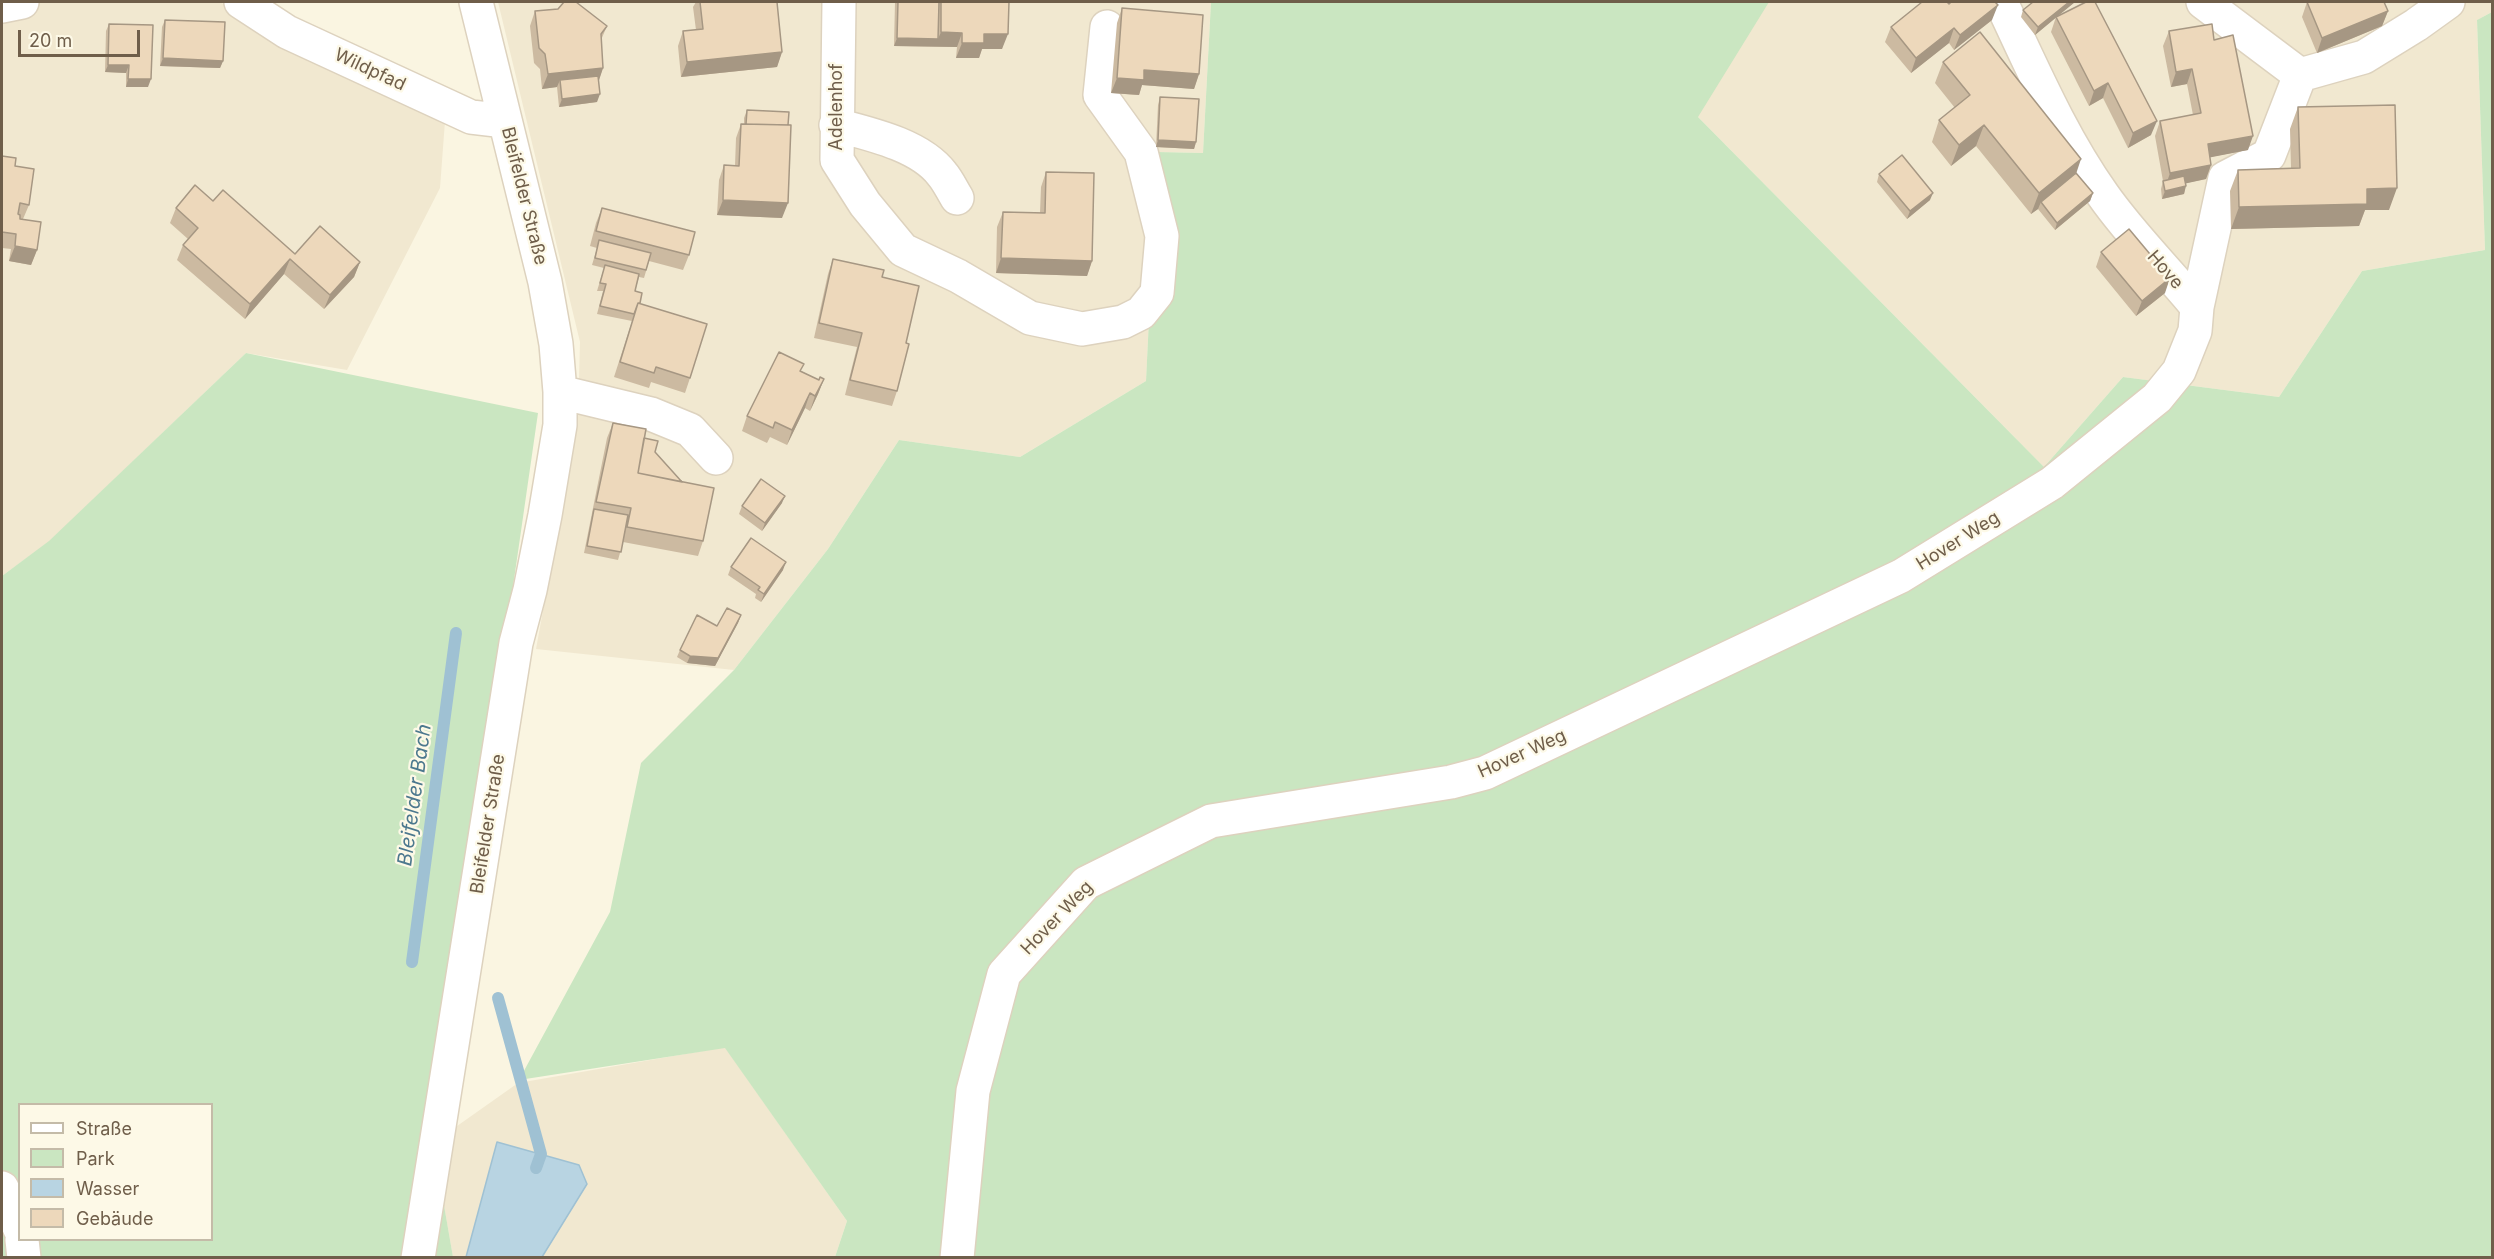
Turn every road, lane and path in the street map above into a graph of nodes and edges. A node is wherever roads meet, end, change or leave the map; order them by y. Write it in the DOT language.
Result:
graph roads {
  1 [pos="22,2"];
  2 [pos="241,2"];
  3 [pos="476,2"];
  4 [pos="839,2"];
  5 [pos="2001,2"];
  6 [pos="2204,2"];
  7 [pos="2448,2"];
  8 [pos="2,6"];
  9 [pos="1107,27"];
  10 [pos="2300,75"];
  11 [pos="505,121"];
  12 [pos="836,125"];
  13 [pos="957,198"];
  14 [pos="2196,307"];
  15 [pos="560,392"];
  16 [pos="716,458"];
  17 [pos="2,1188"];
  18 [pos="18,1224"];
  19 [pos="22,1241"];
  20 [pos="24,1257"];
  21 [pos="418,1257"];
  22 [pos="957,1257"];
  1 -- 8 [label="street"];
  2 -- 11 [label="street, Wildpfad"];
  3 -- 11 [label="street, Bleifelder Straße"];
  4 -- 12 [label="street, Adelenhof"];
  5 -- 14 [label="street, Hove"];
  6 -- 10 [label="street"];
  7 -- 10 [label="street"];
  9 -- 12 [label="street, Adelenhof"];
  10 -- 14 [label="street, Hove"];
  11 -- 15 [label="street, Bleifelder Straße"];
  12 -- 13 [label="street"];
  14 -- 22 [label="street, Hover Weg"];
  15 -- 16 [label="street"];
  15 -- 21 [label="street, Bleifelder Straße"];
  17 -- 18 [label="street"];
  19 -- 20 [label="street"];
}
